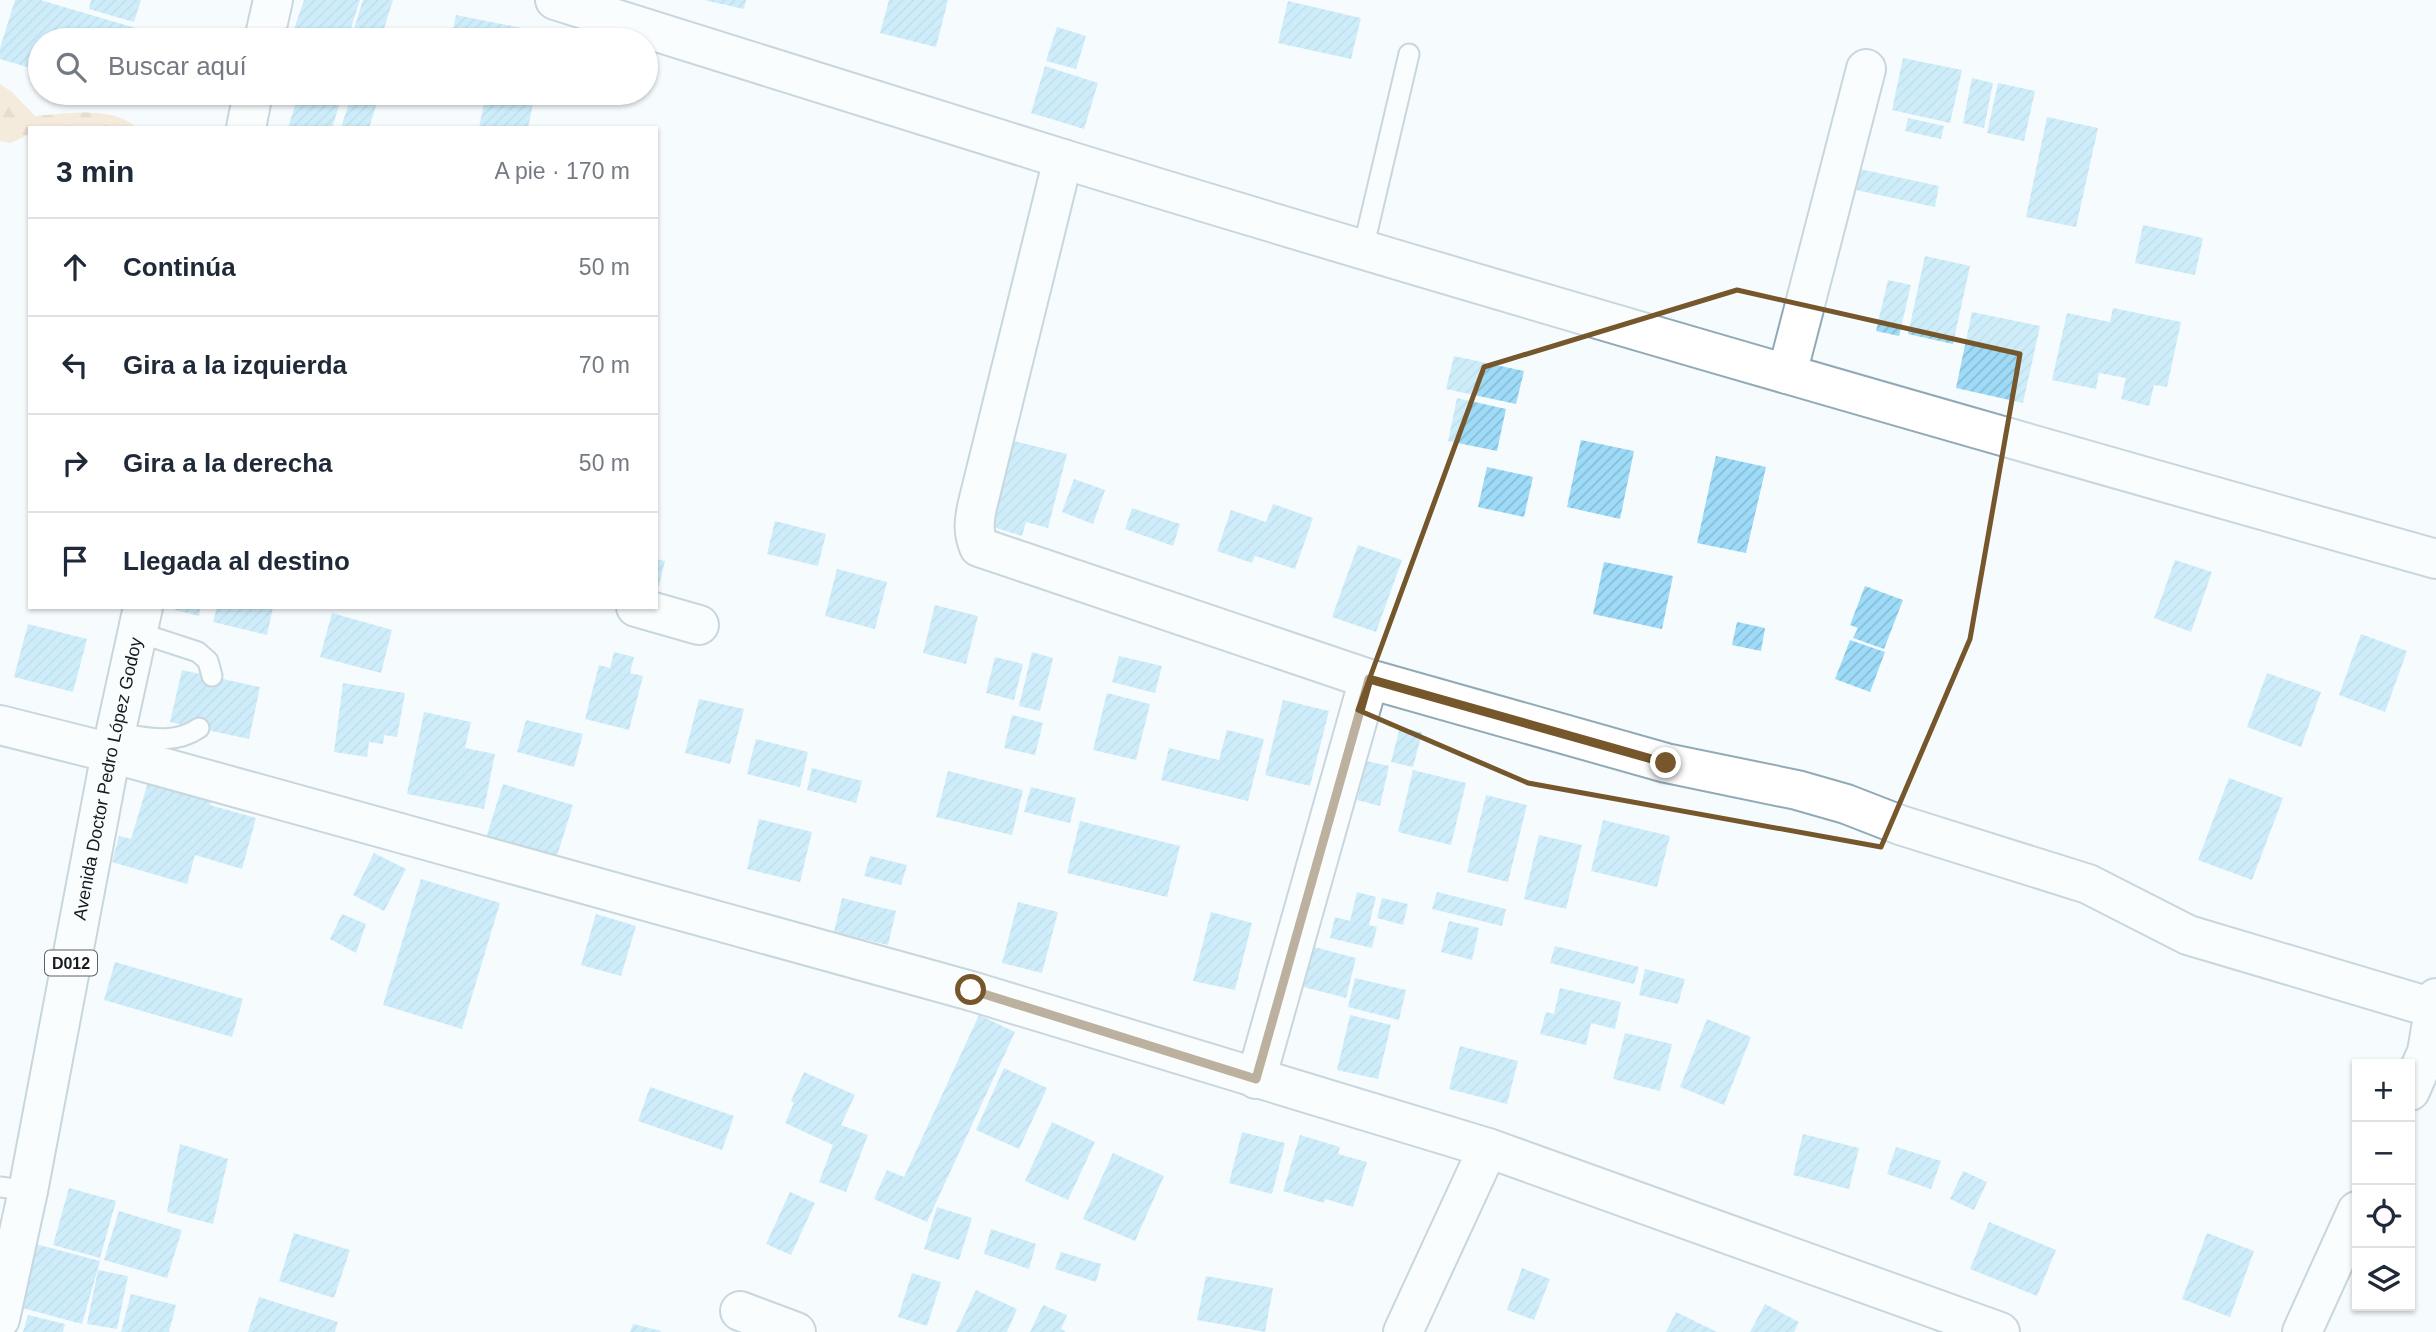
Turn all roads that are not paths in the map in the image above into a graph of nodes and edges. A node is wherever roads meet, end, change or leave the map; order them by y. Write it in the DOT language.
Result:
graph roads {
  1 [pos="273,0"];
  2 [pos="555,0"];
  3 [pos="267,28"];
  4 [pos="644,28"];
  5 [pos="658,32"];
  6 [pos="1409,54"];
  7 [pos="1866,69"];
  8 [pos="251,105"];
  9 [pos="246,126"];
  10 [pos="1063,159"];
  11 [pos="1363,249"];
  12 [pos="1787,374"];
  13 [pos="2436,559"];
  14 [pos="643,609"];
  15 [pos="140,620"];
  16 [pos="699,625"];
  17 [pos="212,676"];
  18 [pos="1369,679"];
  19 [pos="0,725"];
  20 [pos="199,728"];
  21 [pos="113,743"];
  22 [pos="2435,1003"];
  23 [pos="2431,1053"];
  24 [pos="1256,1079"];
  25 [pos="2415,1082"];
  26 [pos="1488,1148"];
  27 [pos="14,1189"];
  28 [pos="2352,1223"];
  29 [pos="9,1245"];
  30 [pos="740,1311"];
  31 [pos="0,1319"];
  32 [pos="796,1332"];
  33 [pos="1403,1332"];
  34 [pos="2000,1332"];
  35 [pos="2302,1332"];
  1 -- 3 [label="street"];
  2 -- 4 [label="street"];
  5 -- 10 [label="street"];
  6 -- 11 [label="lane"];
  7 -- 12 [label="street"];
  8 -- 9 [label="street"];
  10 -- 11 [label="street"];
  10 -- 18 [label="street"];
  11 -- 12 [label="street"];
  12 -- 13 [label="street"];
  14 -- 16 [label="street"];
  15 -- 17 [label="lane"];
  15 -- 21 [label="street, Avenida Doctor Pedro López Godoy / D012"];
  18 -- 22 [label="street"];
  18 -- 24 [label="street"];
  19 -- 21 [label="street"];
  20 -- 21 [label="lane"];
  21 -- 24 [label="street"];
  21 -- 27 [label="street, Avenida Doctor Pedro López Godoy / D012"];
  22 -- 23 [label="street"];
  23 -- 25 [label="street"];
  24 -- 26 [label="street"];
  26 -- 33 [label="street"];
  26 -- 34 [label="street"];
  27 -- 29 [label="street, Avenida Doctor Pedro López Godoy / D012"];
  28 -- 35 [label="street"];
  29 -- 31 [label="street, Avenida Doctor Pedro López Godoy / D012"];
  30 -- 32 [label="street"];
}
